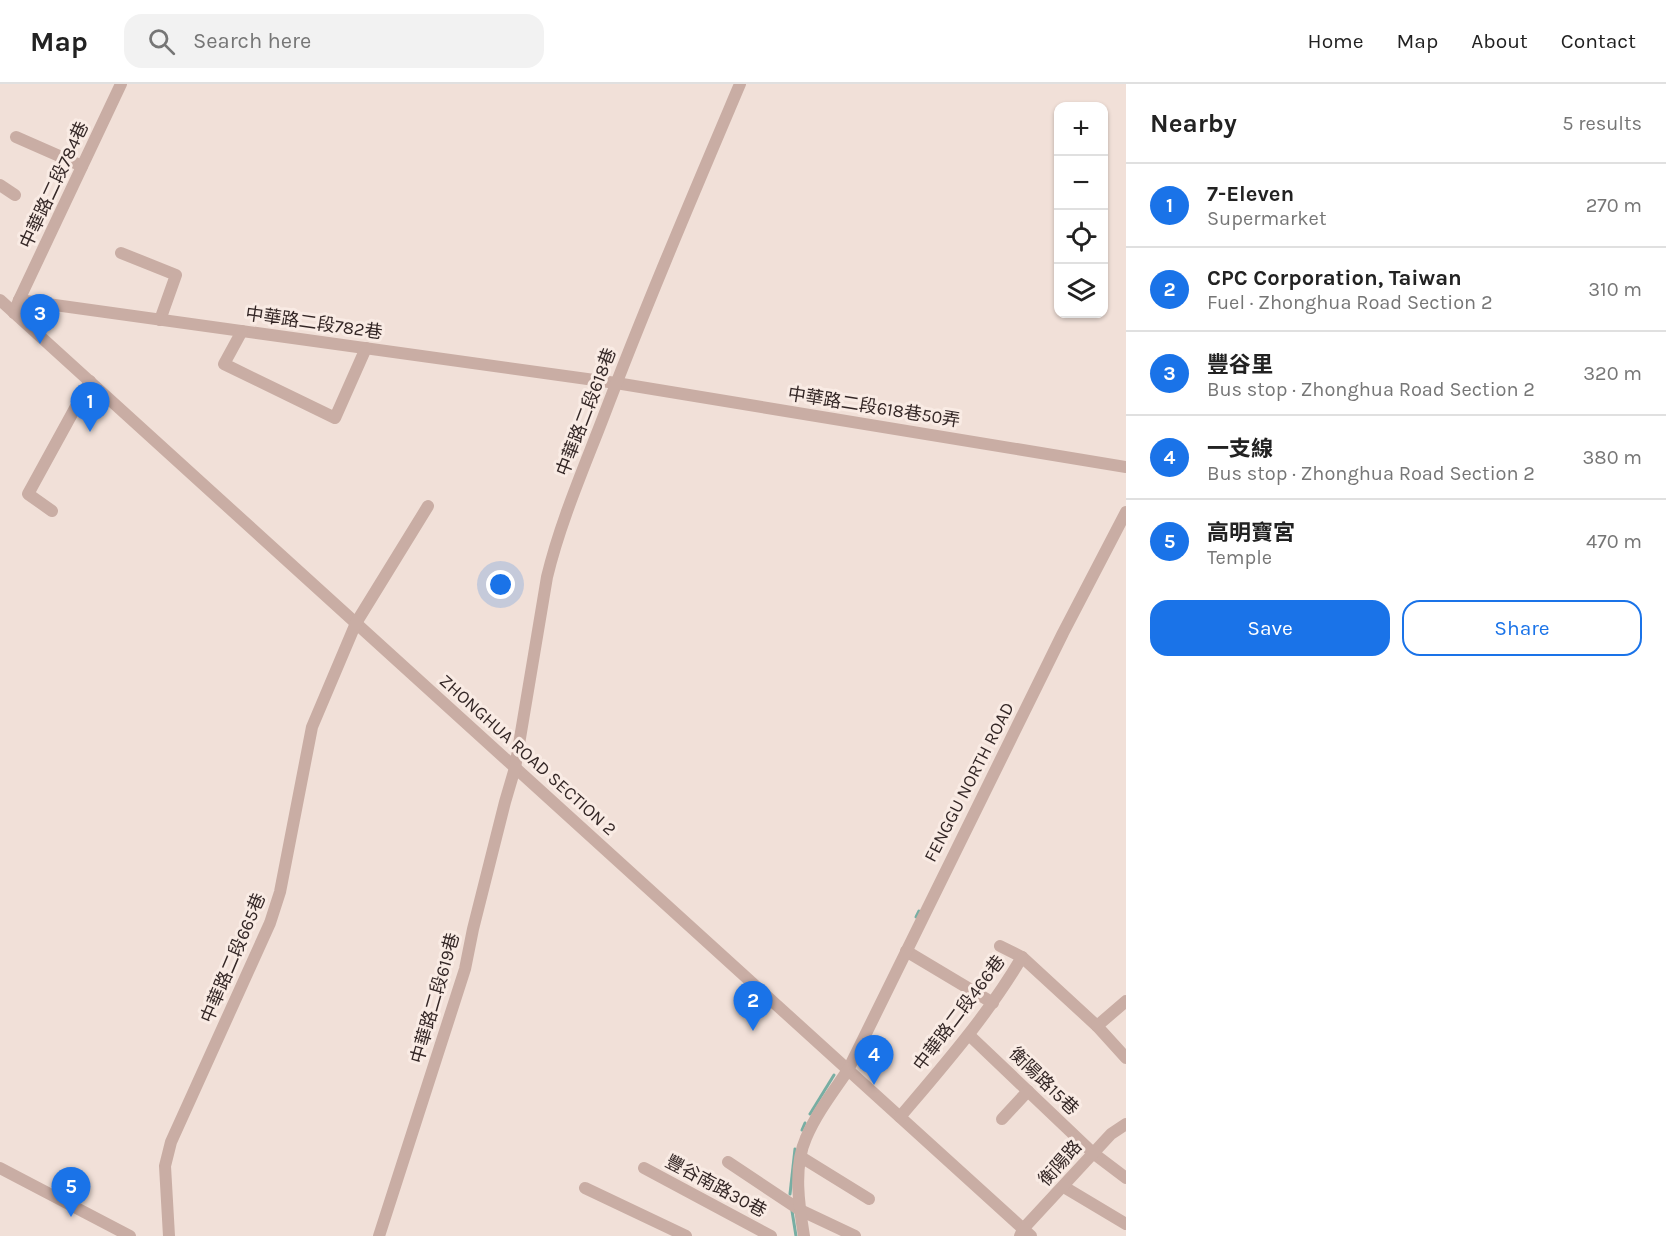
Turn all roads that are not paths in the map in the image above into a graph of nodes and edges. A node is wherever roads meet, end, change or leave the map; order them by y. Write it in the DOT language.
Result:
graph roads {
  1 [pos="121,84"];
  2 [pos="740,84"];
  3 [pos="16,137"];
  4 [pos="82,166"];
  5 [pos="0,185"];
  6 [pos="15,195"];
  7 [pos="121,253"];
  8 [pos="19,300"];
  9 [pos="1,304"];
  10 [pos="14,313"];
  11 [pos="160,320"];
  12 [pos="242,331"];
  13 [pos="366,348"];
  14 [pos="90,381"];
  15 [pos="616,383"];
  16 [pos="1126,467"];
  17 [pos="428,506"];
  18 [pos="52,511"];
  19 [pos="1126,512"];
  20 [pos="356,623"];
  21 [pos="515,768"];
  22 [pos="1000,946"];
  23 [pos="906,951"];
  24 [pos="1022,957"];
  25 [pos="1126,1001"];
  26 [pos="993,1003"];
  27 [pos="1097,1026"];
  28 [pos="969,1035"];
  29 [pos="1126,1058"];
  30 [pos="848,1070"];
  31 [pos="1028,1091"];
  32 [pos="900,1117"];
  33 [pos="1002,1119"];
  34 [pos="1126,1124"];
  35 [pos="1093,1153"];
  36 [pos="801,1157"];
  37 [pos="728,1162"];
  38 [pos="0,1168"];
  39 [pos="644,1168"];
  40 [pos="1126,1178"];
  41 [pos="1064,1187"];
  42 [pos="585,1188"];
  43 [pos="869,1199"];
  44 [pos="800,1210"];
  45 [pos="1126,1224"];
  46 [pos="1025,1234"];
  47 [pos="130,1236"];
  48 [pos="169,1236"];
  49 [pos="379,1236"];
  50 [pos="686,1236"];
  51 [pos="771,1236"];
  52 [pos="804,1236"];
  53 [pos="855,1236"];
  1 -- 4 [label="street, 中華路二段784巷"];
  2 -- 15 [label="street, 中華路二段618巷"];
  3 -- 4 [label="street"];
  4 -- 8 [label="street, 中華路二段784巷"];
  5 -- 6 [label="street"];
  7 -- 11 [label="street"];
  8 -- 10 [label="street"];
  8 -- 11 [label="street, 中華路二段782巷"];
  9 -- 10 [label="street, ZHONGHUA ROAD SECTION 2"];
  10 -- 14 [label="street, ZHONGHUA ROAD SECTION 2"];
  11 -- 12 [label="street, 中華路二段782巷"];
  12 -- 13 [label="street, 中華路二段782巷"];
  12 -- 13 [label="street"];
  13 -- 15 [label="street, 中華路二段782巷"];
  14 -- 18 [label="street"];
  14 -- 20 [label="street, ZHONGHUA ROAD SECTION 2"];
  15 -- 16 [label="street, 中華路二段618巷50弄"];
  15 -- 21 [label="street, 中華路二段618巷"];
  17 -- 20 [label="street, 中華路二段665巷"];
  19 -- 23 [label="street, FENGGU NORTH ROAD"];
  20 -- 21 [label="street, ZHONGHUA ROAD SECTION 2"];
  20 -- 48 [label="street, 中華路二段665巷"];
  21 -- 30 [label="street, ZHONGHUA ROAD SECTION 2"];
  21 -- 49 [label="street, 中華路二段619巷"];
  22 -- 24 [label="street"];
  23 -- 26 [label="street"];
  23 -- 30 [label="street, FENGGU NORTH ROAD"];
  24 -- 26 [label="street, 中華路二段466巷"];
  24 -- 27 [label="street"];
  25 -- 27 [label="street"];
  26 -- 28 [label="street, 中華路二段466巷"];
  27 -- 29 [label="street"];
  28 -- 31 [label="street, 衡陽路15巷"];
  28 -- 32 [label="street, 中華路二段466巷"];
  30 -- 32 [label="street, ZHONGHUA ROAD SECTION 2"];
  30 -- 36 [label="street, FENGGU NORTH ROAD"];
  31 -- 33 [label="street"];
  31 -- 35 [label="street, 衡陽路15巷"];
  32 -- 46 [label="street, ZHONGHUA ROAD SECTION 2"];
  34 -- 35 [label="street, 衡陽路"];
  35 -- 40 [label="street, 衡陽路15巷"];
  35 -- 41 [label="street, 衡陽路"];
  36 -- 43 [label="street"];
  36 -- 44 [label="street, FENGGU NORTH ROAD"];
  37 -- 44 [label="street"];
  38 -- 47 [label="street"];
  39 -- 51 [label="street, 豐谷南路30巷"];
  41 -- 45 [label="street"];
  41 -- 46 [label="street, 衡陽路"];
  42 -- 50 [label="street"];
  44 -- 52 [label="street, FENGGU NORTH ROAD"];
  44 -- 53 [label="street"];
}
